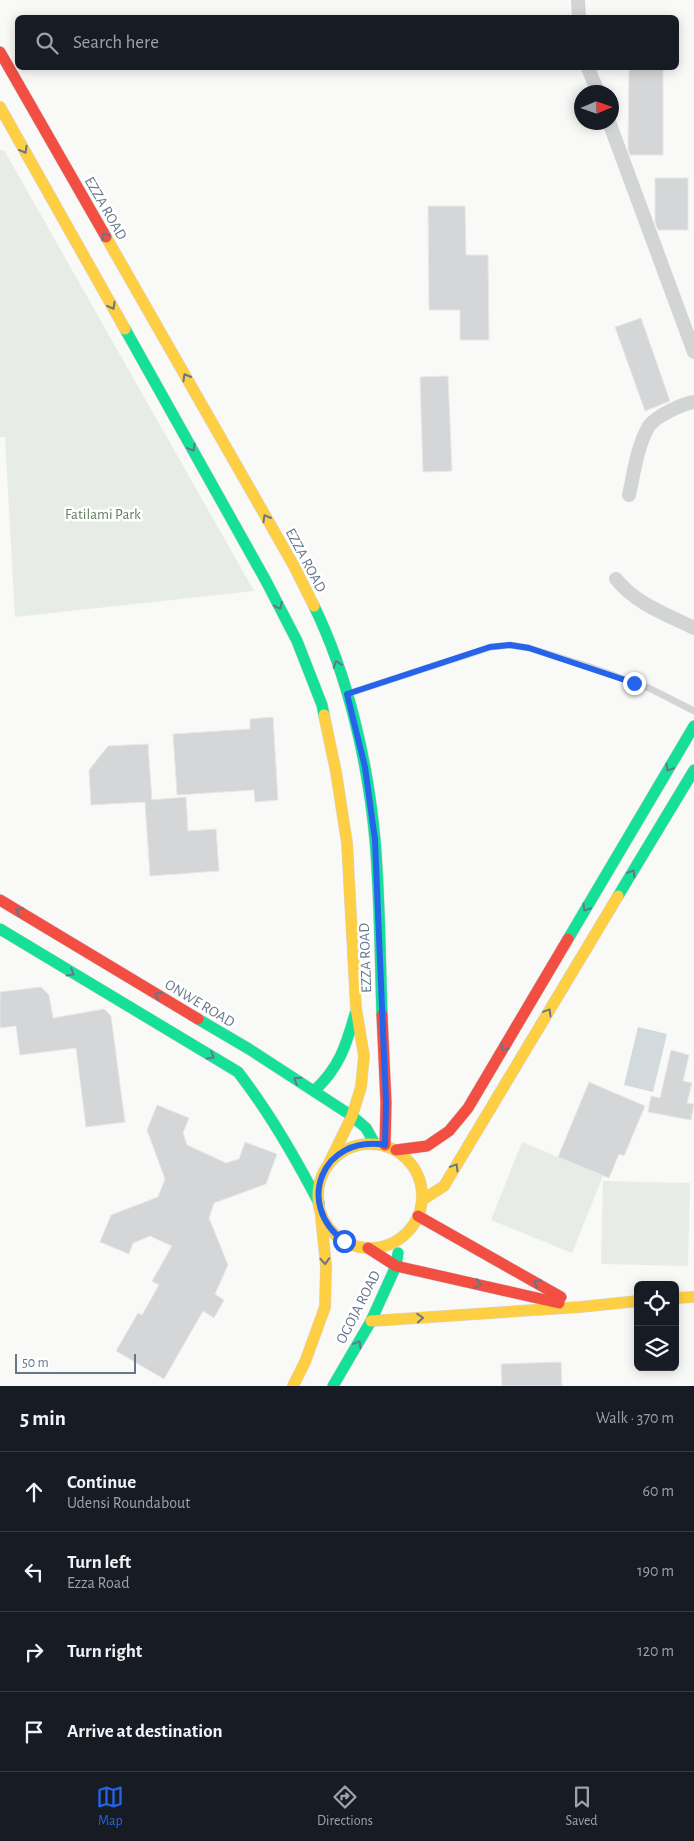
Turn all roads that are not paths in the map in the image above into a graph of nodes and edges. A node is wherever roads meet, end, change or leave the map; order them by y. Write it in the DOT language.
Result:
graph roads {
  1 [pos="578,0"];
  2 [pos="579,15"];
  3 [pos="0,52"];
  4 [pos="589,70"];
  5 [pos="595,85"];
  6 [pos="0,107"];
  7 [pos="612,130"];
  8 [pos="694,352"];
  9 [pos="694,402"];
  10 [pos="629,495"];
  11 [pos="616,579"];
  12 [pos="694,628"];
  13 [pos="347,694"];
  14 [pos="694,711"];
  15 [pos="694,726"];
  16 [pos="694,770"];
  17 [pos="0,900"];
  18 [pos="0,929"];
  19 [pos="50,946"];
  20 [pos="356,1008"];
  21 [pos="314,1091"];
  22 [pos="352,1116"];
  23 [pos="380,1144"];
  24 [pos="396,1150"];
  25 [pos="329,1163"];
  26 [pos="422,1200"];
  27 [pos="320,1208"];
  28 [pos="418,1216"];
  29 [pos="400,1238"];
  30 [pos="368,1248"];
  31 [pos="396,1266"];
  32 [pos="694,1296"];
  33 [pos="679,1298"];
  34 [pos="634,1301"];
  35 [pos="580,1307"];
  36 [pos="371,1322"];
  37 [pos="293,1386"];
  38 [pos="333,1386"];
  1 -- 2 [label="street"];
  13 -- 3 [label="main road, EZZA ROAD, one-way"];
  4 -- 5 [label="street"];
  6 -- 20 [label="main road, EZZA ROAD, one-way"];
  7 -- 8 [label="street"];
  9 -- 10 [label="street"];
  11 -- 12 [label="street"];
  13 -- 14 [label="lane"];
  13 -- 23 [label="main road, EZZA ROAD"];
  15 -- 24 [label="main road, one-way"];
  26 -- 16 [label="main road, one-way"];
  19 -- 17 [label="main road, ONWE ROAD, one-way"];
  18 -- 19 [label="main road, ONWE ROAD"];
  21 -- 19 [label="main road, ONWE ROAD, one-way"];
  19 -- 27 [label="main road, ONWE ROAD, one-way"];
  20 -- 21 [label="main road"];
  20 -- 22 [label="main road, EZZA ROAD"];
  21 -- 22 [label="main road, ONWE ROAD"];
  22 -- 23 [label="main road, ONWE ROAD"];
  22 -- 25 [label="main road, EZZA ROAD"];
  23 -- 24 [label="main road"];
  23 -- 25 [label="main road"];
  24 -- 26 [label="main road"];
  25 -- 27 [label="main road"];
  26 -- 28 [label="main road"];
  27 -- 30 [label="main road"];
  27 -- 37 [label="main road, OGOJA ROAD, one-way"];
  28 -- 29 [label="main road"];
  35 -- 28 [label="main road, one-way"];
  29 -- 30 [label="main road"];
  29 -- 31 [label="main road, OGOJA ROAD"];
  30 -- 31 [label="main road"];
  31 -- 35 [label="main road, one-way"];
  31 -- 36 [label="main road, OGOJA ROAD"];
  32 -- 33 [label="main road"];
  34 -- 35 [label="main road"];
  36 -- 35 [label="main road, one-way"];
  38 -- 36 [label="main road, OGOJA ROAD, one-way"];
}
